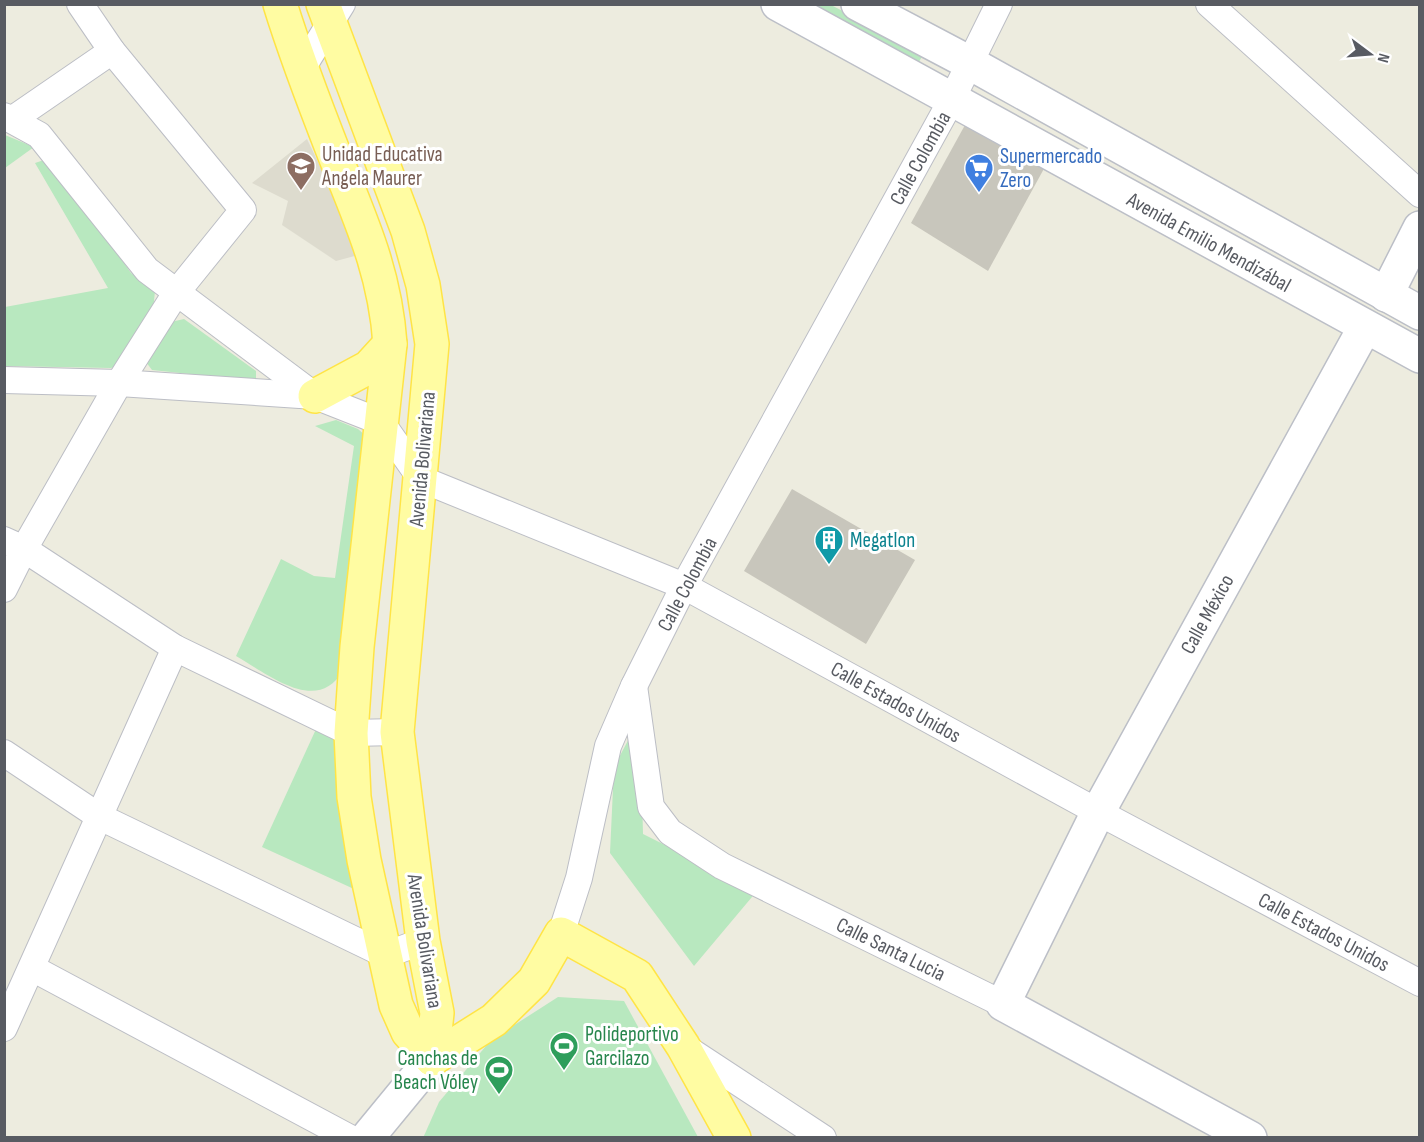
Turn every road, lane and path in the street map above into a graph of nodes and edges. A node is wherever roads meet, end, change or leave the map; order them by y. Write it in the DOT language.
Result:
graph roads {
  1 [pos="80,4"];
  2 [pos="280,4"];
  3 [pos="778,4"];
  4 [pos="858,4"];
  5 [pos="999,4"];
  6 [pos="1209,4"];
  7 [pos="332,11"];
  8 [pos="112,51"];
  9 [pos="968,62"];
  10 [pos="301,70"];
  11 [pos="951,101"];
  12 [pos="9,117"];
  13 [pos="1419,195"];
  14 [pos="1419,228"];
  15 [pos="176,293"];
  16 [pos="1386,295"];
  17 [pos="1419,313"];
  18 [pos="1365,327"];
  19 [pos="390,344"];
  20 [pos="1419,356"];
  21 [pos="4,380"];
  22 [pos="119,383"];
  23 [pos="315,396"];
  24 [pos="381,423"];
  25 [pos="421,479"];
  26 [pos="14,545"];
  27 [pos="684,586"];
  28 [pos="4,589"];
  29 [pos="175,648"];
  30 [pos="634,686"];
  31 [pos="397,732"];
  32 [pos="351,733"];
  33 [pos="4,753"];
  34 [pos="1098,812"];
  35 [pos="100,817"];
  36 [pos="561,934"];
  37 [pos="423,940"];
  38 [pos="386,955"];
  39 [pos="32,968"];
  40 [pos="1419,983"];
  41 [pos="1003,1004"];
  42 [pos="4,1028"];
  43 [pos="683,1046"];
  44 [pos="432,1059"];
  45 [pos="350,1137"];
  46 [pos="367,1137"];
  47 [pos="734,1137"];
  48 [pos="824,1137"];
  49 [pos="1250,1137"];
  1 -- 8 [label="street"];
  2 -- 10 [label="main road, Avenida Bolivariana"];
  3 -- 11 [label="main road, Avenida Emilio Mendizábal"];
  4 -- 9 [label="main road, Avenida Emilio Mendizábal"];
  5 -- 9 [label="street, Calle Colombia"];
  6 -- 13 [label="street"];
  7 -- 10 [label="street"];
  7 -- 25 [label="main road, Avenida Bolivariana"];
  8 -- 12 [label="street"];
  8 -- 15 [label="street"];
  9 -- 11 [label="street, Calle Colombia"];
  9 -- 16 [label="main road, Avenida Emilio Mendizábal"];
  10 -- 19 [label="main road, Avenida Bolivariana"];
  11 -- 18 [label="main road, Avenida Emilio Mendizábal"];
  11 -- 27 [label="street, Calle Colombia"];
  12 -- 15 [label="street"];
  14 -- 16 [label="main road, Calle México"];
  15 -- 22 [label="street"];
  15 -- 23 [label="street"];
  16 -- 17 [label="main road, Avenida Emilio Mendizábal"];
  16 -- 18 [label="street, Calle México"];
  18 -- 20 [label="main road, Avenida Emilio Mendizábal"];
  18 -- 34 [label="main road, Calle México"];
  19 -- 23 [label="main road"];
  19 -- 24 [label="main road, Avenida Bolivariana"];
  21 -- 22 [label="street"];
  22 -- 23 [label="street"];
  22 -- 26 [label="street"];
  23 -- 24 [label="street"];
  24 -- 25 [label="street"];
  24 -- 32 [label="main road, Avenida Bolivariana"];
  25 -- 27 [label="street, Calle Estados Unidos"];
  25 -- 31 [label="main road, Avenida Bolivariana"];
  26 -- 28 [label="street"];
  26 -- 29 [label="street"];
  27 -- 30 [label="street, Calle Colombia"];
  27 -- 34 [label="street, Calle Estados Unidos"];
  29 -- 32 [label="street"];
  29 -- 35 [label="street"];
  30 -- 36 [label="street, Calle Colombia"];
  30 -- 41 [label="street, Calle Santa Lucia"];
  31 -- 32 [label="street"];
  31 -- 37 [label="main road, Avenida Bolivariana"];
  32 -- 38 [label="main road, Avenida Bolivariana"];
  33 -- 35 [label="street"];
  34 -- 40 [label="street, Calle Estados Unidos"];
  34 -- 41 [label="main road, Calle México"];
  35 -- 38 [label="street"];
  35 -- 39 [label="street"];
  36 -- 43 [label="main road"];
  36 -- 44 [label="main road, Calle Colombia"];
  37 -- 38 [label="street"];
  37 -- 44 [label="main road, Avenida Bolivariana"];
  38 -- 44 [label="main road, Avenida Bolivariana"];
  39 -- 42 [label="street"];
  39 -- 45 [label="street"];
  41 -- 49 [label="main road, Calle Santa Lucia"];
  43 -- 47 [label="main road"];
  43 -- 48 [label="street"];
  44 -- 46 [label="main road, Calle Colombia"];
}
